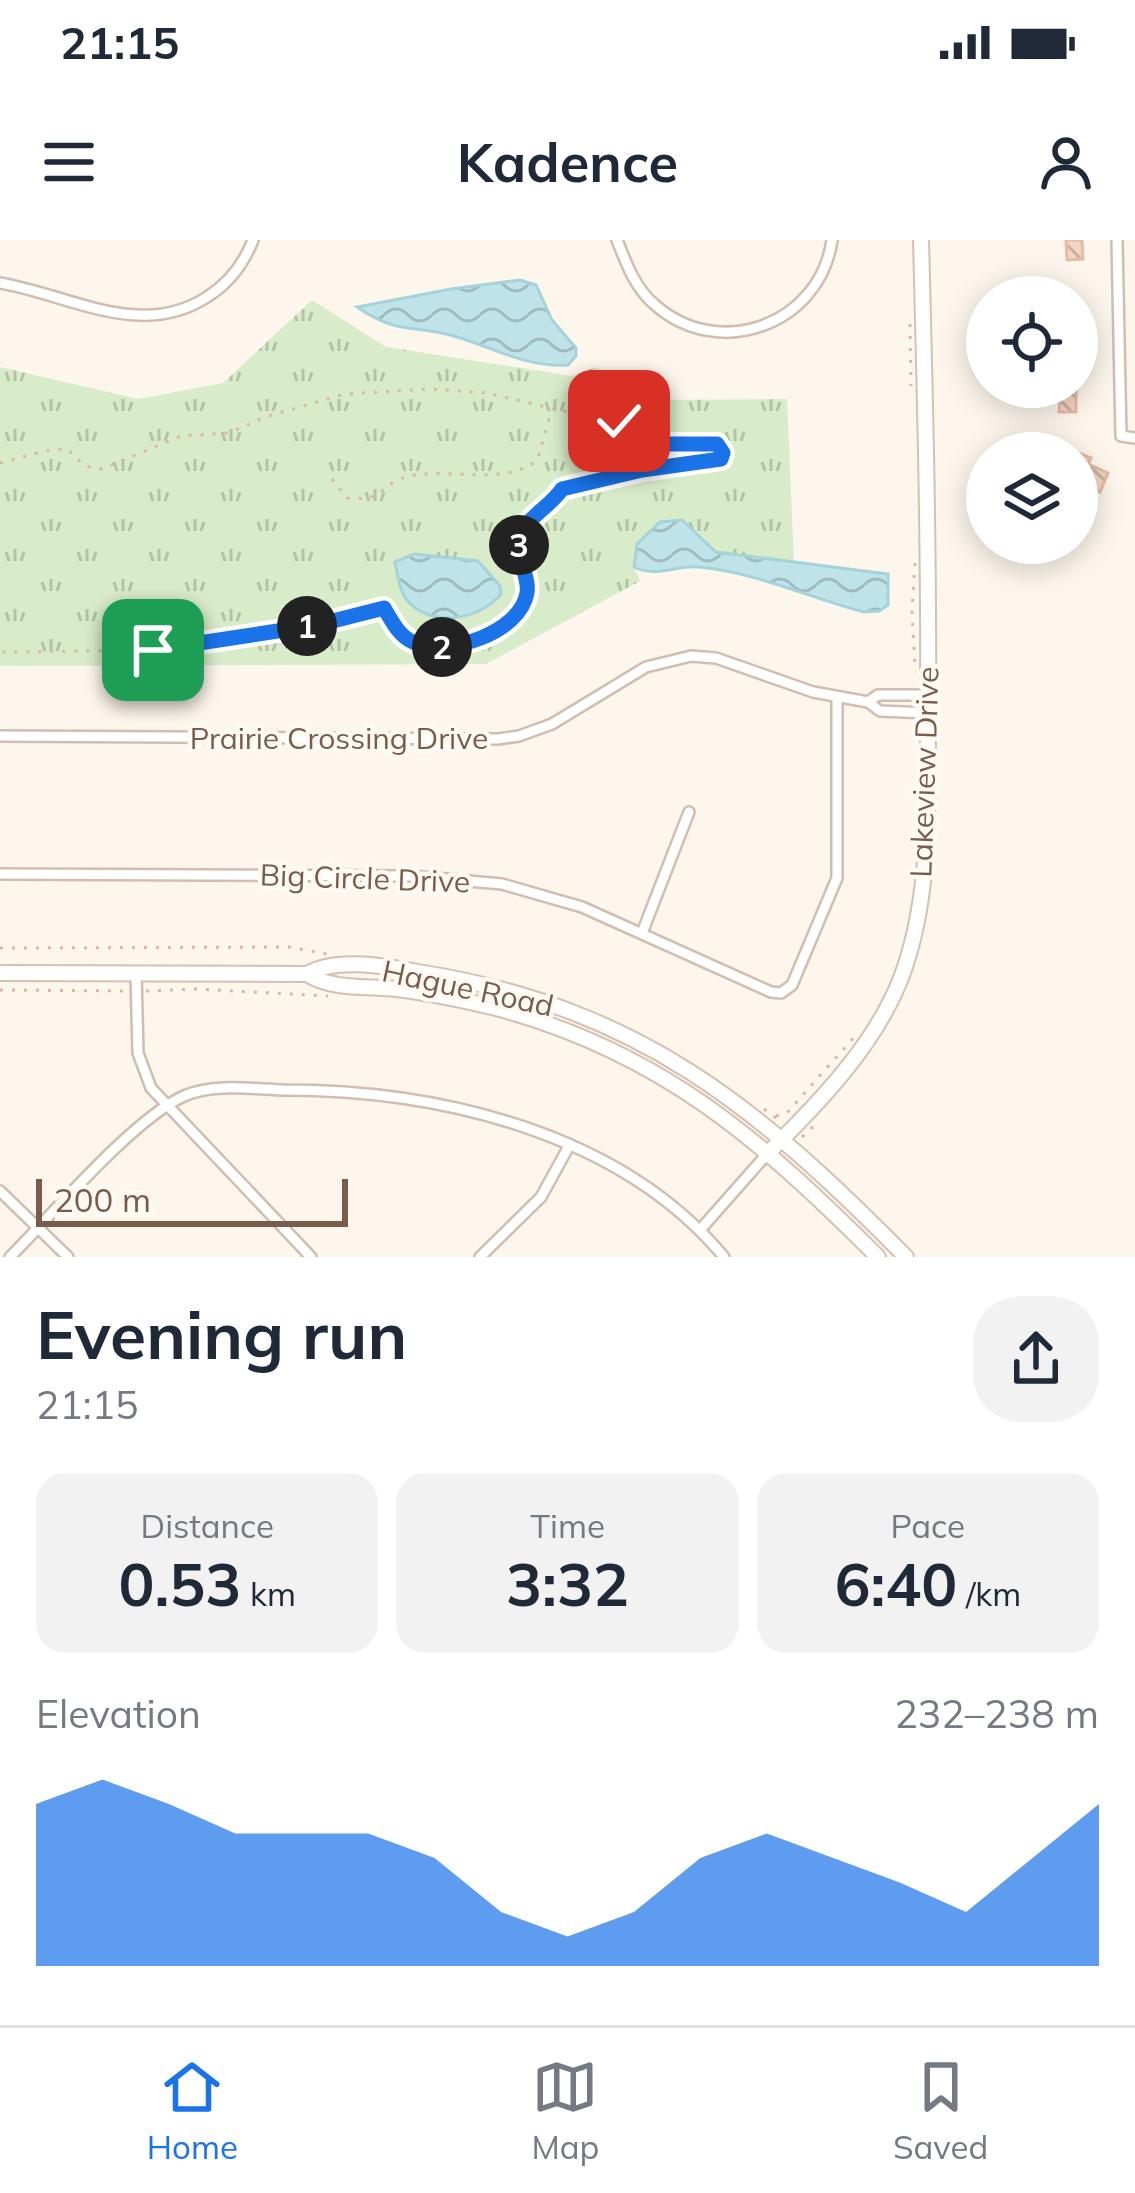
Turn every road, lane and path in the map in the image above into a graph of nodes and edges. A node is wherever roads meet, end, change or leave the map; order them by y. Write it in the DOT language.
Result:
graph roads {
  1 [pos="253,240"];
  2 [pos="616,240"];
  3 [pos="832,240"];
  4 [pos="921,240"];
  5 [pos="1117,240"];
  6 [pos="0,284"];
  7 [pos="1118,317"];
  8 [pos="1135,317"];
  9 [pos="560,410"];
  10 [pos="1135,438"];
  11 [pos="0,463"];
  12 [pos="332,479"];
  13 [pos="0,652"];
  14 [pos="928,694"];
  15 [pos="837,698"];
  16 [pos="868,702"];
  17 [pos="928,713"];
  18 [pos="0,736"];
  19 [pos="688,812"];
  20 [pos="0,874"];
  21 [pos="641,933"];
  22 [pos="0,973"];
  23 [pos="136,973"];
  24 [pos="307,974"];
  25 [pos="0,990"];
  26 [pos="113,990"];
  27 [pos="152,991"];
  28 [pos="333,996"];
  29 [pos="167,1106"];
  30 [pos="783,1138"];
  31 [pos="569,1146"];
  32 [pos="769,1152"];
  33 [pos="0,1191"];
  34 [pos="39,1228"];
  35 [pos="700,1230"];
  36 [pos="492,1245"];
  37 [pos="10,1257"];
  38 [pos="68,1257"];
  39 [pos="311,1257"];
  40 [pos="480,1257"];
  41 [pos="504,1257"];
  42 [pos="724,1257"];
  43 [pos="878,1257"];
  44 [pos="906,1257"];
  1 -- 6 [label="street"];
  2 -- 3 [label="street"];
  4 -- 14 [label="main road, Lakeview Drive"];
  5 -- 7 [label="street"];
  7 -- 8 [label="street"];
  7 -- 10 [label="street"];
  9 -- 11 [label="path"];
  9 -- 12 [label="path"];
  9 -- 13 [label="path"];
  14 -- 16 [label="street, Prairie Crossing Drive"];
  14 -- 17 [label="main road, Lakeview Drive"];
  15 -- 16 [label="street, Prairie Crossing Drive"];
  15 -- 18 [label="street, Prairie Crossing Drive"];
  15 -- 21 [label="street, Big Circle Drive"];
  16 -- 17 [label="street, Prairie Crossing Drive"];
  17 -- 30 [label="main road, Lakeview Drive"];
  19 -- 21 [label="street"];
  20 -- 21 [label="street, Big Circle Drive"];
  22 -- 23 [label="main road, Hague Road"];
  23 -- 24 [label="main road, Hague Road"];
  23 -- 29 [label="street"];
  24 -- 30 [label="main road, Hague Road"];
  24 -- 32 [label="main road, Hague Road"];
  25 -- 26 [label="path"];
  27 -- 28 [label="path"];
  29 -- 31 [label="street"];
  29 -- 34 [label="street"];
  29 -- 39 [label="street"];
  30 -- 32 [label="main road, Lakeview Drive"];
  30 -- 44 [label="main road, Hague Road"];
  31 -- 35 [label="street"];
  31 -- 36 [label="street"];
  32 -- 35 [label="street, Lakeview Drive"];
  32 -- 43 [label="main road, Hague Road"];
  33 -- 34 [label="street"];
  34 -- 37 [label="street"];
  34 -- 38 [label="street"];
  35 -- 42 [label="street"];
  36 -- 40 [label="street"];
  36 -- 41 [label="street"];
}
